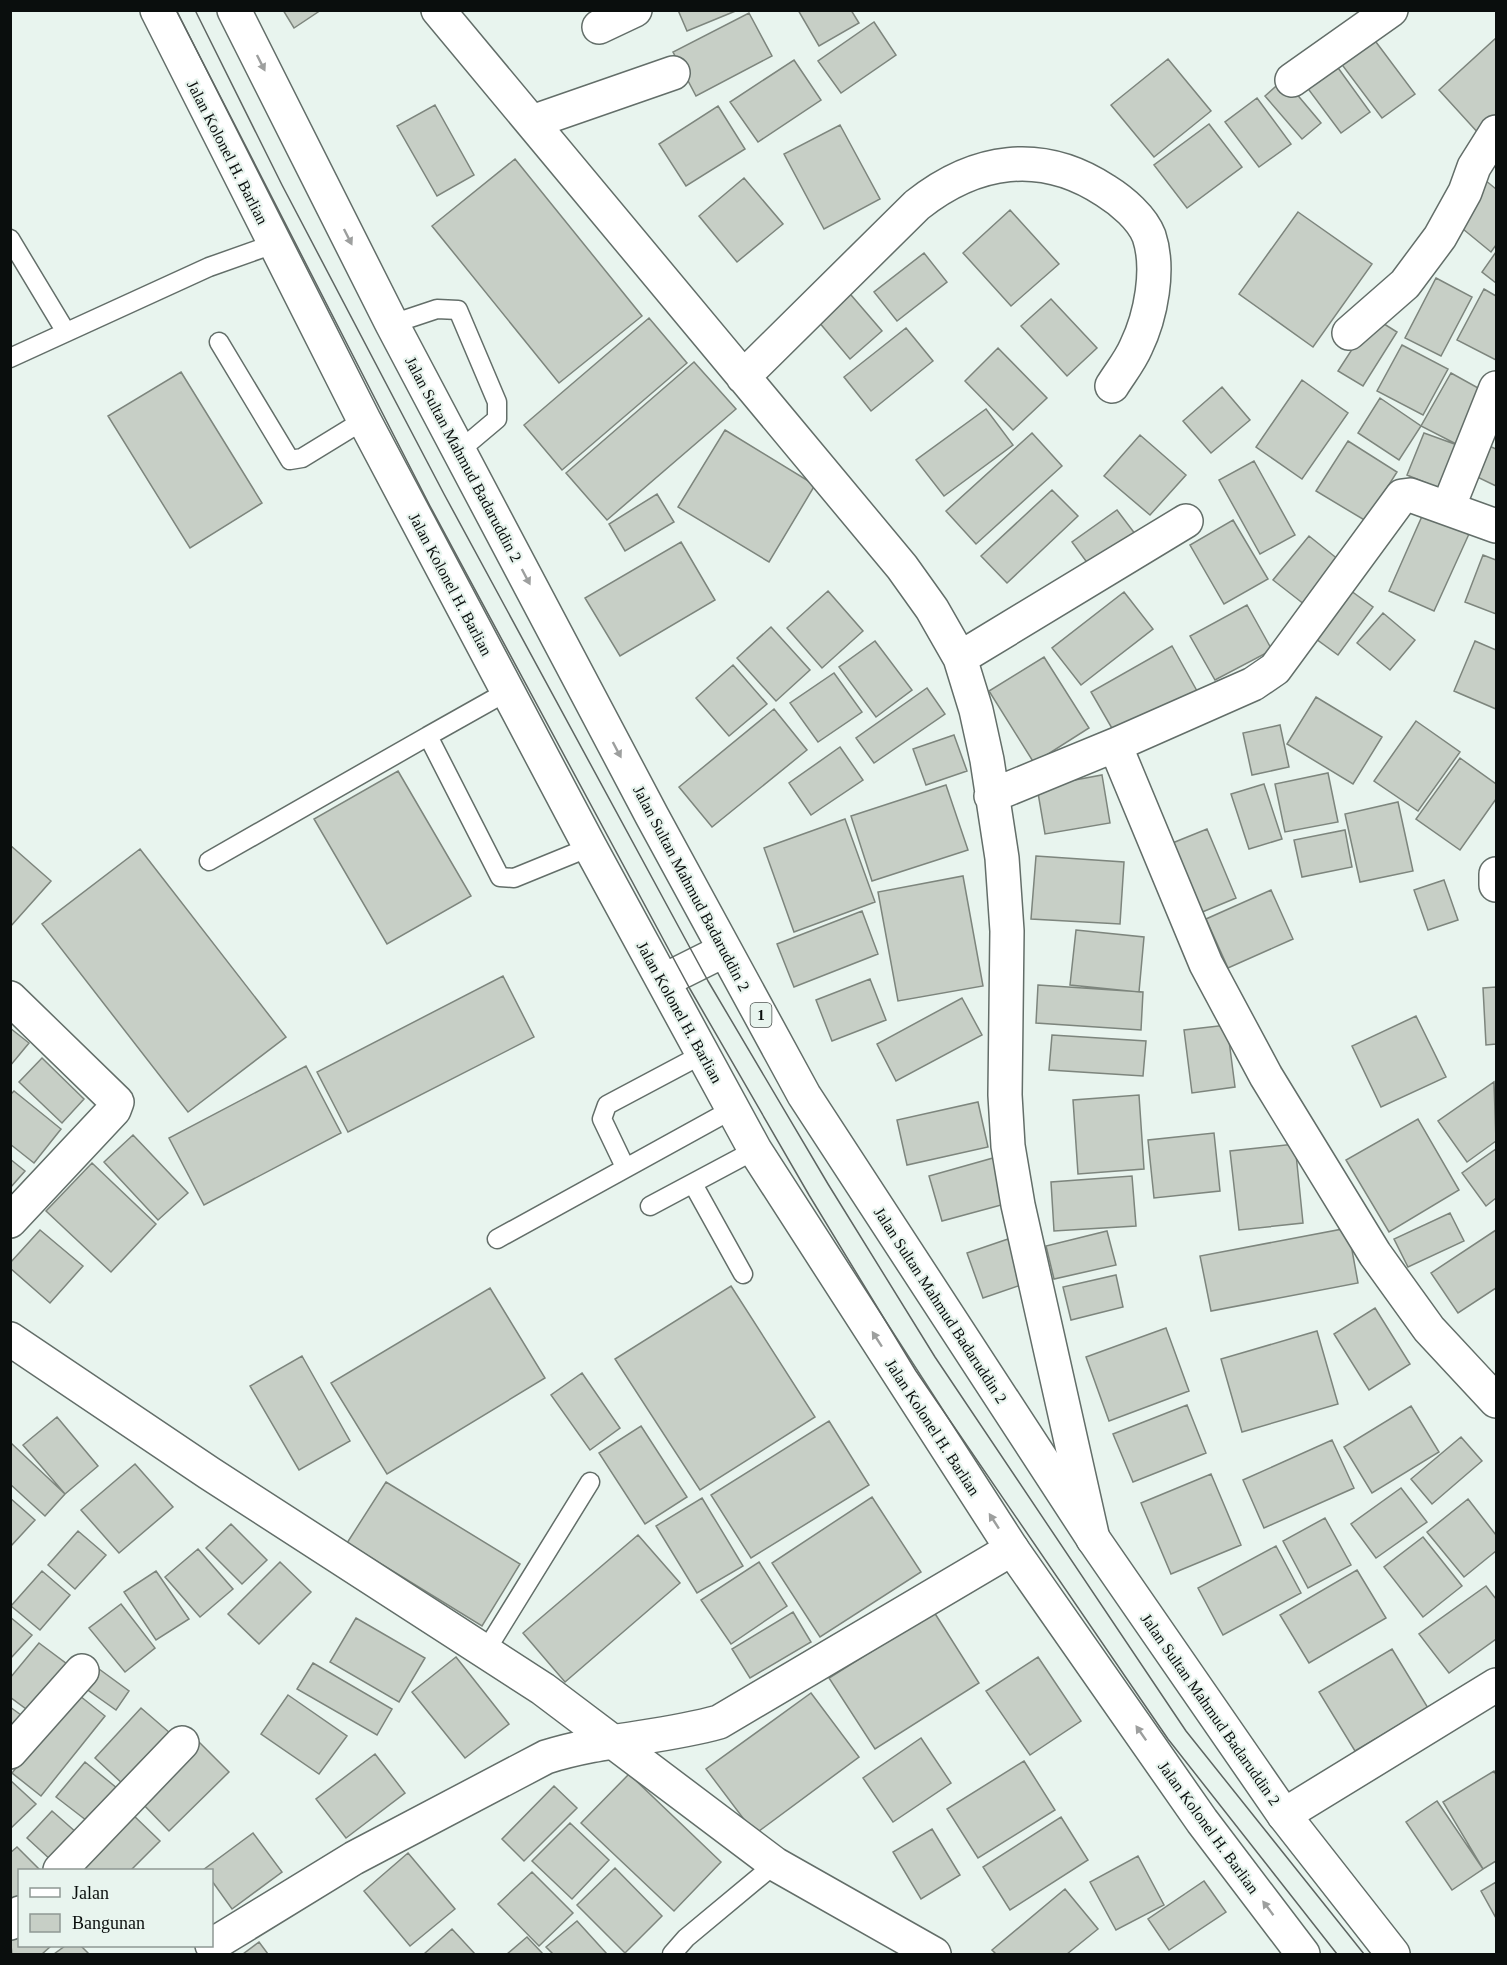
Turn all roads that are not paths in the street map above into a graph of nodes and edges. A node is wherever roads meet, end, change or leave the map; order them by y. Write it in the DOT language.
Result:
graph roads {
  1 [pos="157,10"];
  2 [pos="234,10"];
  3 [pos="438,10"];
  4 [pos="635,10"];
  5 [pos="1392,10"];
  6 [pos="600,27"];
  7 [pos="673,73"];
  8 [pos="1292,80"];
  9 [pos="532,122"];
  10 [pos="1497,132"];
  11 [pos="10,239"];
  12 [pos="274,244"];
  13 [pos="392,324"];
  14 [pos="66,332"];
  15 [pos="1349,333"];
  16 [pos="219,342"];
  17 [pos="10,358"];
  18 [pos="743,377"];
  19 [pos="1112,386"];
  20 [pos="1497,388"];
  21 [pos="364,420"];
  22 [pos="459,450"];
  23 [pos="1448,508"];
  24 [pos="1186,521"];
  25 [pos="1497,526"];
  26 [pos="960,658"];
  27 [pos="508,691"];
  28 [pos="428,736"];
  29 [pos="1115,746"];
  30 [pos="991,796"];
  31 [pos="590,847"];
  32 [pos="209,861"];
  33 [pos="1497,874"];
  34 [pos="1497,885"];
  35 [pos="725,950"];
  36 [pos="663,981"];
  37 [pos="10,999"];
  38 [pos="703,1053"];
  39 [pos="733,1108"];
  40 [pos="755,1150"];
  41 [pos="625,1167"];
  42 [pos="693,1184"];
  43 [pos="650,1206"];
  44 [pos="10,1221"];
  45 [pos="497,1239"];
  46 [pos="743,1274"];
  47 [pos="10,1339"];
  48 [pos="1497,1401"];
  49 [pos="590,1482"];
  50 [pos="1094,1540"];
  51 [pos="1012,1549"];
  52 [pos="485,1652"];
  53 [pos="82,1671"];
  54 [pos="1497,1685"];
  55 [pos="609,1741"];
  56 [pos="182,1743"];
  57 [pos="10,1752"];
  58 [pos="1284,1815"];
  59 [pos="775,1864"];
  60 [pos="61,1869"];
  61 [pos="213,1944"];
  62 [pos="917,1950"];
  63 [pos="672,1954"];
  64 [pos="1303,1954"];
  65 [pos="1393,1954"];
  1 -- 12 [label="main road, Jalan Kolonel H. Barlian"];
  2 -- 13 [label="main road, Jalan Sultan Mahmud Badaruddin 2 / 1, one-way"];
  3 -- 9 [label="main road"];
  4 -- 6 [label="main road"];
  5 -- 8 [label="main road"];
  7 -- 9 [label="main road"];
  9 -- 18 [label="main road"];
  10 -- 15 [label="main road"];
  11 -- 14 [label="lane"];
  12 -- 14 [label="lane"];
  12 -- 21 [label="main road, Jalan Kolonel H. Barlian"];
  13 -- 22 [label="main road, Jalan Sultan Mahmud Badaruddin 2 / 1"];
  13 -- 22 [label="lane"];
  14 -- 17 [label="lane"];
  16 -- 21 [label="lane"];
  18 -- 19 [label="main road"];
  18 -- 26 [label="main road"];
  20 -- 23 [label="main road"];
  21 -- 27 [label="main road, Jalan Kolonel H. Barlian"];
  22 -- 35 [label="main road, Jalan Sultan Mahmud Badaruddin 2 / 1, one-way"];
  23 -- 25 [label="main road"];
  23 -- 29 [label="main road"];
  24 -- 26 [label="main road"];
  26 -- 30 [label="main road"];
  27 -- 28 [label="lane"];
  27 -- 31 [label="main road, Jalan Kolonel H. Barlian"];
  28 -- 31 [label="lane"];
  28 -- 32 [label="lane"];
  29 -- 30 [label="main road"];
  29 -- 48 [label="main road"];
  30 -- 50 [label="main road"];
  31 -- 36 [label="main road, Jalan Kolonel H. Barlian"];
  33 -- 34 [label="main road"];
  35 -- 36 [label="main road"];
  35 -- 50 [label="main road, Jalan Sultan Mahmud Badaruddin 2 / 1"];
  36 -- 38 [label="main road, Jalan Kolonel H. Barlian"];
  37 -- 44 [label="main road"];
  38 -- 39 [label="main road, Jalan Kolonel H. Barlian"];
  38 -- 41 [label="lane"];
  39 -- 40 [label="main road, Jalan Kolonel H. Barlian"];
  39 -- 41 [label="lane"];
  40 -- 42 [label="lane"];
  51 -- 40 [label="main road, Jalan Kolonel H. Barlian, one-way"];
  41 -- 45 [label="lane"];
  42 -- 43 [label="lane"];
  42 -- 46 [label="lane"];
  47 -- 52 [label="main road"];
  49 -- 52 [label="lane"];
  50 -- 58 [label="main road, Jalan Sultan Mahmud Badaruddin 2 / 1"];
  51 -- 55 [label="main road"];
  64 -- 51 [label="main road, Jalan Kolonel H. Barlian, one-way"];
  52 -- 55 [label="main road"];
  53 -- 57 [label="main road"];
  54 -- 58 [label="main road"];
  55 -- 59 [label="main road"];
  55 -- 61 [label="main road"];
  56 -- 60 [label="main road"];
  58 -- 65 [label="main road, Jalan Sultan Mahmud Badaruddin 2 / 1"];
  59 -- 62 [label="main road"];
  59 -- 63 [label="lane"];
}
